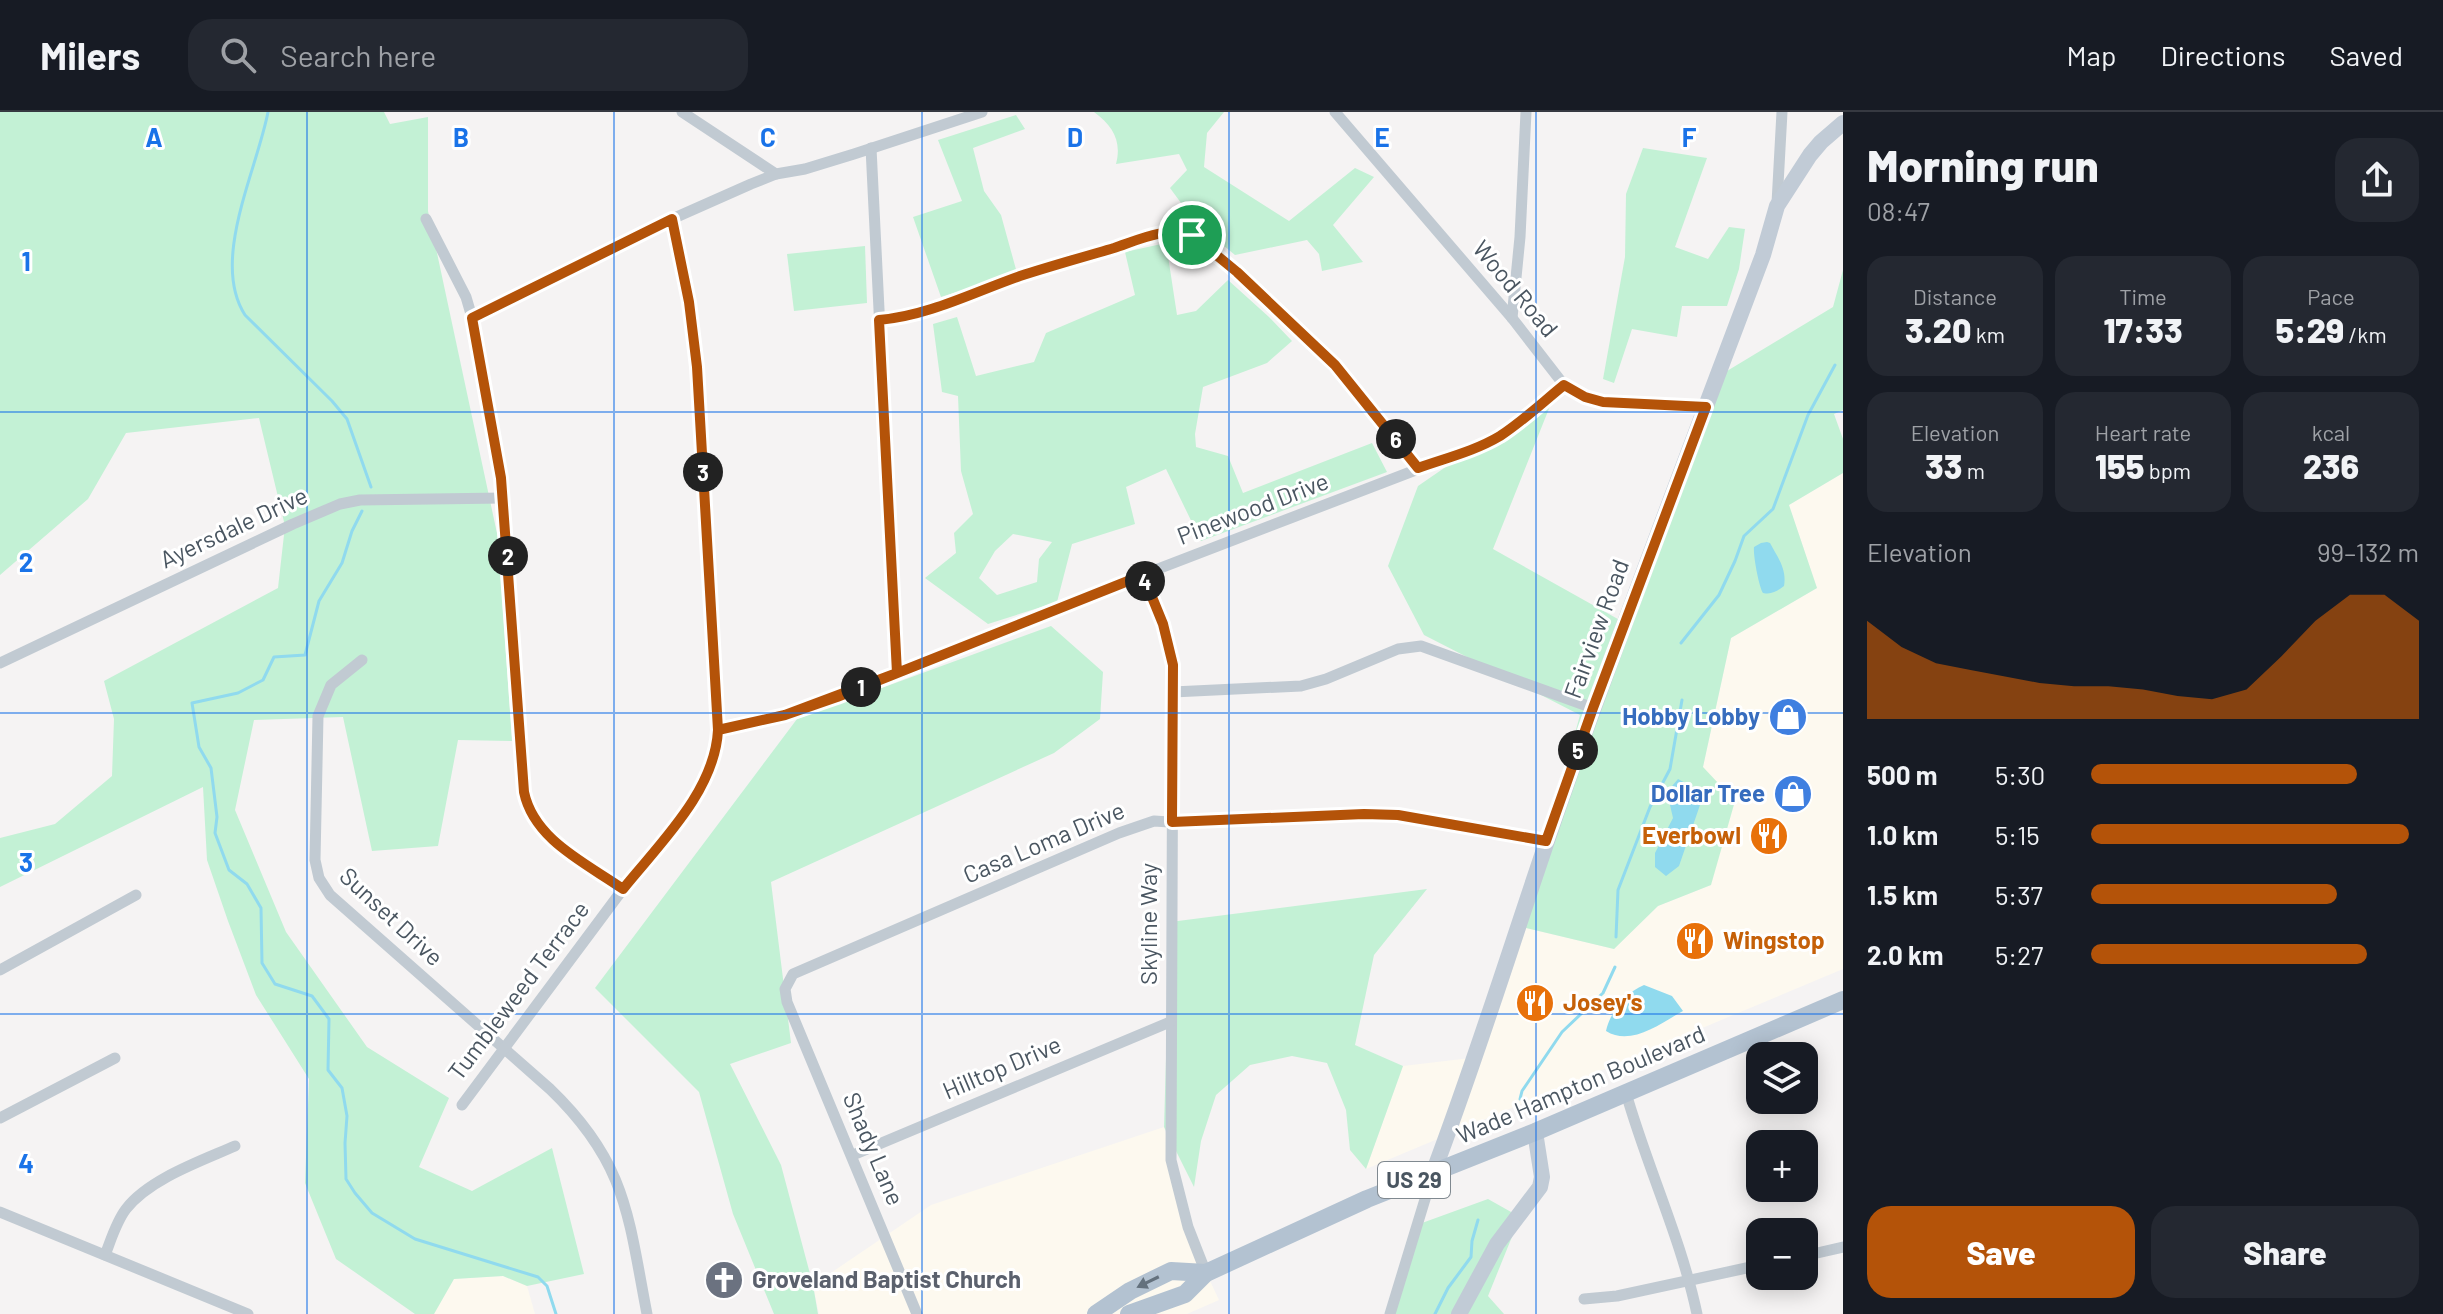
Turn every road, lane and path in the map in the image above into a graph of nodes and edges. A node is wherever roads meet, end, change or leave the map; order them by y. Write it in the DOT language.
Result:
graph roads {
  1 [pos="682,112"];
  2 [pos="982,112"];
  3 [pos="1335,112"];
  4 [pos="1526,112"];
  5 [pos="1782,112"];
  6 [pos="1843,123"];
  7 [pos="871,148"];
  8 [pos="776,174"];
  9 [pos="1777,206"];
  10 [pos="426,219"];
  11 [pos="672,219"];
  12 [pos="472,318"];
  13 [pos="1512,318"];
  14 [pos="879,320"];
  15 [pos="1564,385"];
  16 [pos="1706,407"];
  17 [pos="1418,468"];
  18 [pos="503,498"];
  19 [pos="1143,575"];
  20 [pos="362,660"];
  21 [pos="0,663"];
  22 [pos="897,673"];
  23 [pos="1173,692"];
  24 [pos="1593,708"];
  25 [pos="718,730"];
  26 [pos="1172,822"];
  27 [pos="1546,841"];
  28 [pos="623,889"];
  29 [pos="136,895"];
  30 [pos="0,970"];
  31 [pos="1843,1000"];
  32 [pos="787,1002"];
  33 [pos="1170,1022"];
  34 [pos="503,1048"];
  35 [pos="115,1058"];
  36 [pos="1626,1093"];
  37 [pos="462,1105"];
  38 [pos="0,1118"];
  39 [pos="1535,1132"];
  40 [pos="235,1146"];
  41 [pos="853,1155"];
  42 [pos="1433,1173"];
  43 [pos="0,1212"];
  44 [pos="1843,1247"];
  45 [pos="1818,1253"];
  46 [pos="105,1255"];
  47 [pos="1746,1268"];
  48 [pos="1206,1273"];
  49 [pos="1688,1281"];
  50 [pos="1584,1299"];
  51 [pos="248,1314"];
  52 [pos="647,1314"];
  53 [pos="917,1314"];
  54 [pos="1096,1314"];
  55 [pos="1129,1314"];
  56 [pos="1390,1314"];
  57 [pos="1459,1314"];
  58 [pos="1697,1314"];
  1 -- 8 [label="street"];
  2 -- 7 [label="street"];
  3 -- 13 [label="street, Wood Road"];
  4 -- 13 [label="street"];
  5 -- 9 [label="street"];
  6 -- 9 [label="street, Fairview Road"];
  7 -- 8 [label="street"];
  7 -- 14 [label="street"];
  8 -- 11 [label="street"];
  9 -- 16 [label="street, Fairview Road"];
  10 -- 12 [label="street"];
  11 -- 12 [label="street"];
  11 -- 25 [label="street, Tumbleweed Terrace"];
  12 -- 18 [label="street"];
  13 -- 15 [label="street, Wood Road"];
  14 -- 17 [label="street"];
  14 -- 22 [label="street"];
  15 -- 16 [label="street, Wood Road"];
  15 -- 17 [label="street, Pinewood Drive"];
  16 -- 24 [label="street, Fairview Road"];
  17 -- 19 [label="street, Pinewood Drive"];
  18 -- 21 [label="street, Ayersdale Drive"];
  18 -- 28 [label="street"];
  19 -- 22 [label="street, Pinewood Drive"];
  19 -- 23 [label="street, Skyline Way"];
  20 -- 34 [label="street, Sunset Drive"];
  22 -- 25 [label="street, Pinewood Drive"];
  23 -- 24 [label="street"];
  23 -- 26 [label="street, Skyline Way"];
  24 -- 27 [label="street, Fairview Road"];
  25 -- 28 [label="street, Tumbleweed Terrace"];
  26 -- 27 [label="street, Casa Loma Drive"];
  26 -- 32 [label="street, Casa Loma Drive"];
  26 -- 33 [label="street, Skyline Way"];
  27 -- 42 [label="street, Fairview Road"];
  28 -- 34 [label="street, Tumbleweed Terrace"];
  29 -- 30 [label="street"];
  31 -- 36 [label="main road, Wade Hampton Boulevard / US 29"];
  32 -- 41 [label="street, Shady Lane"];
  33 -- 41 [label="street, Hilltop Drive"];
  33 -- 48 [label="street, Skyline Way"];
  34 -- 37 [label="street, Tumbleweed Terrace"];
  34 -- 52 [label="street, Sunset Drive"];
  35 -- 38 [label="street"];
  36 -- 39 [label="main road, Wade Hampton Boulevard / US 29"];
  36 -- 49 [label="street"];
  39 -- 42 [label="main road, Wade Hampton Boulevard / US 29"];
  39 -- 57 [label="street"];
  40 -- 46 [label="street"];
  41 -- 53 [label="street, Shady Lane"];
  42 -- 48 [label="main road, Wade Hampton Boulevard / US 29"];
  42 -- 56 [label="street"];
  43 -- 46 [label="street"];
  44 -- 45 [label="street"];
  46 -- 51 [label="street"];
  47 -- 49 [label="street"];
  48 -- 54 [label="main road, Wade Hampton Boulevard / US 29, one-way"];
  48 -- 55 [label="main road, Wade Hampton Boulevard / US 29"];
  49 -- 50 [label="street"];
  49 -- 58 [label="street"];
}
